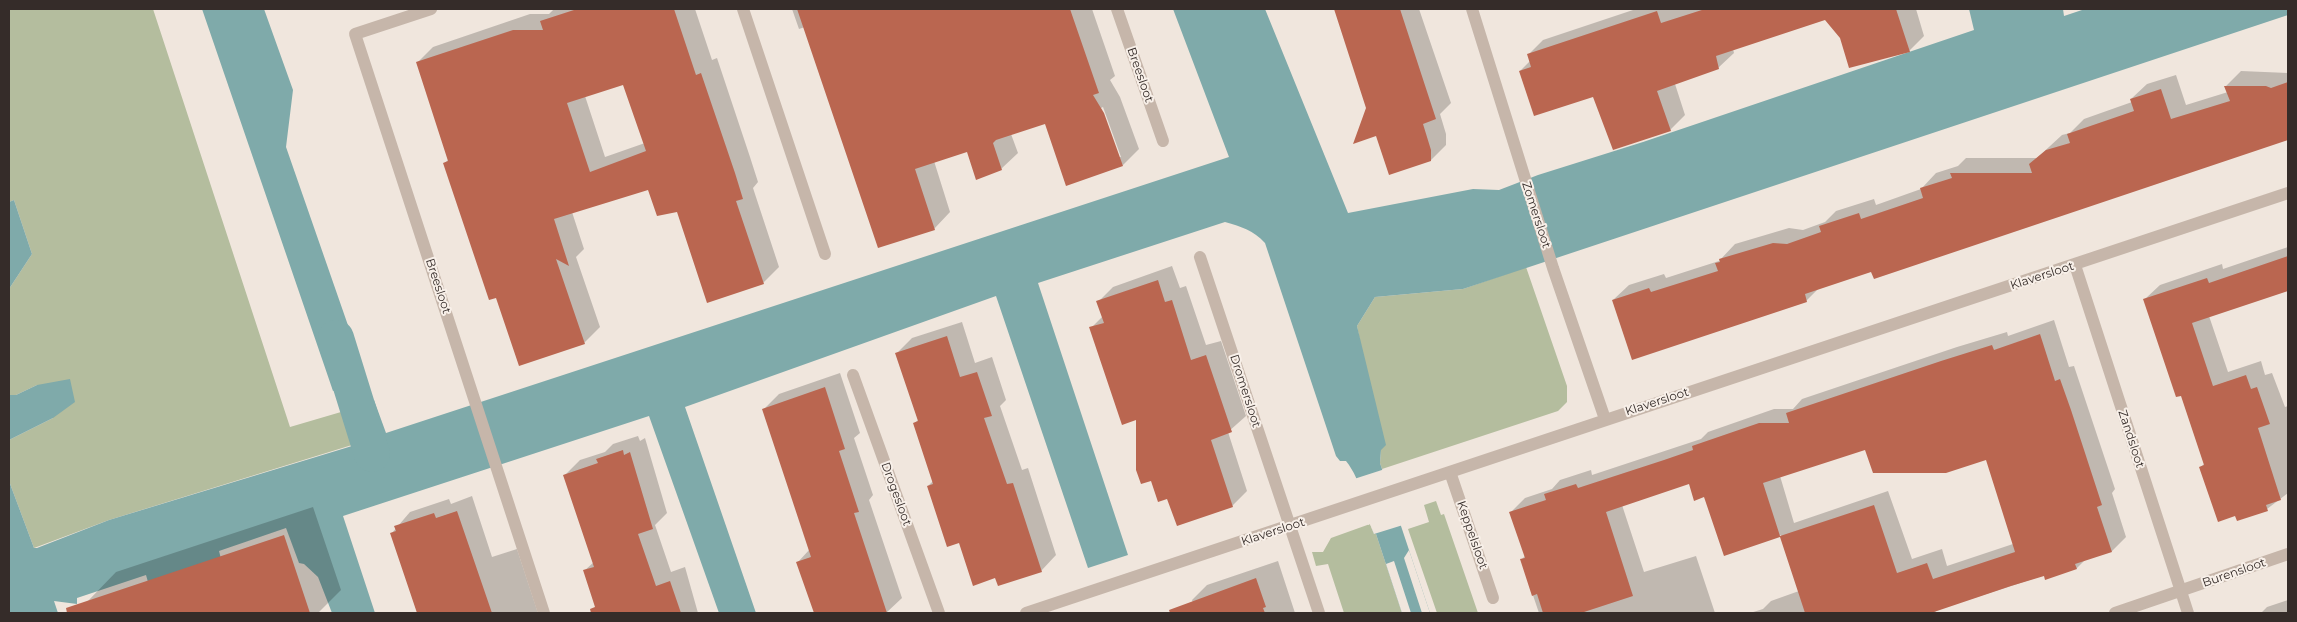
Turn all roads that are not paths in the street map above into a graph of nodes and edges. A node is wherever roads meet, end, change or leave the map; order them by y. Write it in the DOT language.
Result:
graph roads {
  1 [pos="431,9"];
  2 [pos="743,9"];
  3 [pos="1117,9"];
  4 [pos="1472,9"];
  5 [pos="1162,141"];
  6 [pos="2288,193"];
  7 [pos="825,254"];
  8 [pos="1200,257"];
  9 [pos="2075,265"];
  10 [pos="853,375"];
  11 [pos="1605,419"];
  12 [pos="1450,472"];
  13 [pos="1290,526"];
  14 [pos="2288,554"];
  15 [pos="2180,592"];
  16 [pos="1493,598"];
  17 [pos="544,613"];
  18 [pos="939,613"];
  19 [pos="1026,613"];
  20 [pos="1320,613"];
  21 [pos="2115,613"];
  22 [pos="2188,613"];
  1 -- 17 [label="street, Breesloot"];
  2 -- 7 [label="street"];
  3 -- 5 [label="street, Breesloot"];
  4 -- 11 [label="street, Zomersloot"];
  6 -- 9 [label="street, Klaversloot"];
  8 -- 13 [label="street, Dromersloot"];
  9 -- 11 [label="street, Klaversloot"];
  9 -- 15 [label="street, Zandsloot"];
  10 -- 18 [label="street, Drogesloot"];
  11 -- 12 [label="street, Klaversloot"];
  12 -- 13 [label="street, Klaversloot"];
  12 -- 16 [label="street, Keppelsloot"];
  13 -- 19 [label="street, Klaversloot"];
  13 -- 20 [label="street, Dromersloot"];
  14 -- 15 [label="street, Burensloot"];
  15 -- 21 [label="street"];
  15 -- 22 [label="street, Zandsloot"];
}
